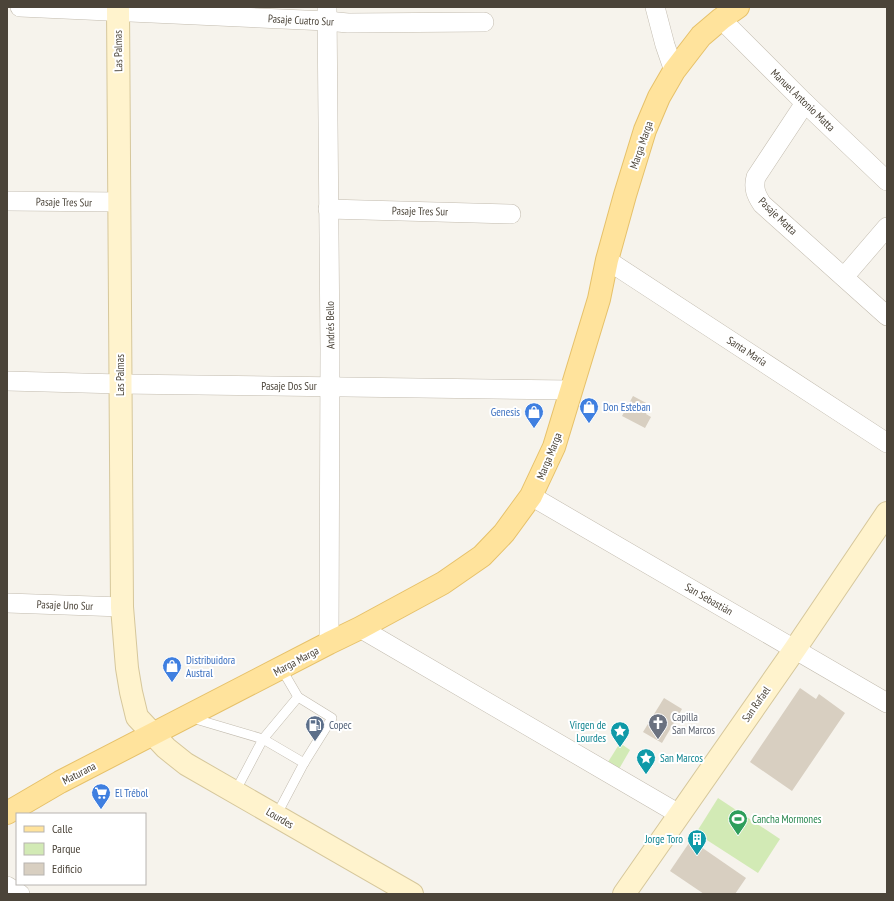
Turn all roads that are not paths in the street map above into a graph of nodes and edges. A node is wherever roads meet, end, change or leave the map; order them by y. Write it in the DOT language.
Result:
graph roads {
  1 [pos="20,7"];
  2 [pos="655,7"];
  3 [pos="118,9"];
  4 [pos="729,13"];
  5 [pos="327,14"];
  6 [pos="484,22"];
  7 [pos="674,71"];
  8 [pos="805,103"];
  9 [pos="887,181"];
  10 [pos="7,201"];
  11 [pos="120,202"];
  12 [pos="328,209"];
  13 [pos="511,214"];
  14 [pos="887,226"];
  15 [pos="607,260"];
  16 [pos="844,277"];
  17 [pos="887,316"];
  18 [pos="7,381"];
  19 [pos="120,384"];
  20 [pos="330,386"];
  21 [pos="571,390"];
  22 [pos="887,443"];
  23 [pos="531,496"];
  24 [pos="887,513"];
  25 [pos="7,603"];
  26 [pos="122,607"];
  27 [pos="360,628"];
  28 [pos="329,643"];
  29 [pos="795,649"];
  30 [pos="281,668"];
  31 [pos="298,697"];
  32 [pos="887,703"];
  33 [pos="189,717"];
  34 [pos="153,735"];
  35 [pos="263,739"];
  36 [pos="304,763"];
  37 [pos="235,792"];
  38 [pos="7,813"];
  39 [pos="679,814"];
  40 [pos="276,816"];
  41 [pos="7,886"];
  42 [pos="20,894"];
  43 [pos="412,894"];
  44 [pos="624,894"];
  1 -- 3 [label="street, Pasaje Cuatro Sur"];
  2 -- 7 [label="street"];
  3 -- 5 [label="street, Pasaje Cuatro Sur"];
  3 -- 11 [label="main road, Las Palmas"];
  4 -- 7 [label="main road, Marga Marga"];
  4 -- 8 [label="street, Manuel Antonio Matta"];
  5 -- 6 [label="street, Pasaje Cuatro Sur"];
  5 -- 12 [label="street, Andrés Bello"];
  7 -- 15 [label="main road, Marga Marga"];
  8 -- 9 [label="street, Manuel Antonio Matta"];
  8 -- 16 [label="street, Pasaje Matta"];
  10 -- 11 [label="street, Pasaje Tres Sur"];
  11 -- 19 [label="main road, Las Palmas"];
  12 -- 13 [label="street, Pasaje Tres Sur"];
  12 -- 20 [label="street, Andrés Bello"];
  14 -- 16 [label="street"];
  15 -- 21 [label="main road, Marga Marga"];
  15 -- 22 [label="street, Santa María"];
  16 -- 17 [label="street, Pasaje Matta"];
  18 -- 19 [label="street, Pasaje Dos Sur"];
  19 -- 20 [label="street, Pasaje Dos Sur"];
  19 -- 26 [label="main road, Las Palmas"];
  20 -- 21 [label="street, Pasaje Dos Sur"];
  20 -- 28 [label="street, Andrés Bello"];
  21 -- 23 [label="main road, Marga Marga"];
  23 -- 27 [label="main road, Marga Marga"];
  23 -- 29 [label="street, San Sebastián"];
  24 -- 29 [label="main road, San Rafael"];
  25 -- 26 [label="street, Pasaje Uno Sur"];
  26 -- 34 [label="main road, Las Palmas"];
  27 -- 28 [label="main road, Marga Marga"];
  27 -- 39 [label="street"];
  28 -- 30 [label="main road, Marga Marga"];
  29 -- 32 [label="street, San Sebastián"];
  29 -- 39 [label="main road, San Rafael"];
  30 -- 31 [label="lane"];
  30 -- 33 [label="main road, Marga Marga"];
  31 -- 35 [label="lane"];
  31 -- 36 [label="lane"];
  33 -- 34 [label="main road, Marga Marga"];
  33 -- 35 [label="lane"];
  34 -- 37 [label="main road, Lourdes"];
  34 -- 38 [label="main road, Maturana"];
  35 -- 36 [label="lane"];
  35 -- 37 [label="lane"];
  36 -- 40 [label="lane"];
  37 -- 40 [label="main road, Lourdes"];
  39 -- 44 [label="main road, San Rafael"];
  40 -- 43 [label="main road, Lourdes"];
  41 -- 42 [label="street"];
}
